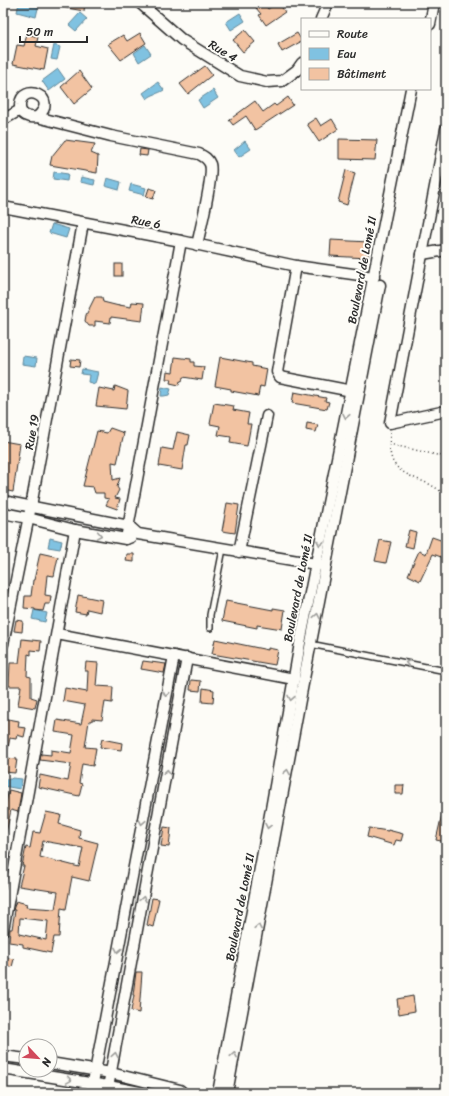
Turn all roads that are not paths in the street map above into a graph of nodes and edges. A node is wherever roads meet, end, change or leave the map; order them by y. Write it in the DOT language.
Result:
graph roads {
  1 [pos="140,3"];
  2 [pos="328,3"];
  3 [pos="429,3"];
  4 [pos="434,3"];
  5 [pos="321,18"];
  6 [pos="426,18"];
  7 [pos="431,19"];
  8 [pos="301,64"];
  9 [pos="411,90"];
  10 [pos="418,90"];
  11 [pos="20,110"];
  12 [pos="37,117"];
  13 [pos="3,120"];
  14 [pos="446,129"];
  15 [pos="3,207"];
  16 [pos="83,223"];
  17 [pos="182,242"];
  18 [pos="197,245"];
  19 [pos="446,250"];
  20 [pos="422,254"];
  21 [pos="296,266"];
  22 [pos="374,277"];
  23 [pos="355,392"];
  24 [pos="446,411"];
  25 [pos="267,416"];
  26 [pos="3,501"];
  27 [pos="31,506"];
  28 [pos="3,513"];
  29 [pos="28,518"];
  30 [pos="129,526"];
  31 [pos="75,530"];
  32 [pos="138,534"];
  33 [pos="126,539"];
  34 [pos="223,549"];
  35 [pos="239,552"];
  36 [pos="321,565"];
  37 [pos="7,606"];
  38 [pos="210,628"];
  39 [pos="57,634"];
  40 [pos="300,643"];
  41 [pos="3,644"];
  42 [pos="311,644"];
  43 [pos="174,656"];
  44 [pos="187,658"];
  45 [pos="446,671"];
  46 [pos="294,679"];
  47 [pos="3,930"];
  48 [pos="3,1056"];
  49 [pos="18,1058"];
  50 [pos="58,1064"];
  51 [pos="3,1069"];
  52 [pos="95,1070"];
  53 [pos="111,1073"];
  54 [pos="92,1088"];
  55 [pos="107,1089"];
  56 [pos="145,1093"];
  57 [pos="183,1093"];
  58 [pos="218,1093"];
  59 [pos="227,1093"];
  1 -- 8 [label="street, Rue 4"];
  2 -- 5 [label="street"];
  3 -- 6 [label="street"];
  4 -- 7 [label="street"];
  9 -- 22 [label="street, Boulevard de Lomé II"];
  10 -- 23 [label="street, Boulevard de Lomé II"];
  11 -- 12 [label="street"];
  11 -- 12 [label="street"];
  11 -- 13 [label="street"];
  12 -- 18 [label="street"];
  14 -- 20 [label="street"];
  15 -- 16 [label="street, Rue 6"];
  16 -- 17 [label="street, Rue 6"];
  16 -- 27 [label="street, Rue 19"];
  17 -- 18 [label="street, Rue 6"];
  17 -- 30 [label="street"];
  18 -- 21 [label="street, Rue 6"];
  19 -- 20 [label="street"];
  20 -- 24 [label="street"];
  21 -- 22 [label="street, Rue 6"];
  21 -- 23 [label="street"];
  22 -- 23 [label="street, Boulevard de Lomé II"];
  23 -- 36 [label="street, Boulevard de Lomé II"];
  25 -- 35 [label="street"];
  26 -- 27 [label="street"];
  27 -- 29 [label="street, Rue 19"];
  27 -- 30 [label="street"];
  28 -- 29 [label="street"];
  29 -- 31 [label="street"];
  29 -- 37 [label="street, Rue 19"];
  30 -- 32 [label="street"];
  30 -- 33 [label="street"];
  31 -- 33 [label="street, one-way"];
  31 -- 39 [label="street"];
  32 -- 33 [label="street"];
  32 -- 34 [label="street"];
  34 -- 35 [label="street"];
  34 -- 38 [label="lane"];
  35 -- 36 [label="street"];
  36 -- 40 [label="street, Boulevard de Lomé II"];
  42 -- 36 [label="street, Boulevard de Lomé II, one-way"];
  37 -- 41 [label="street, Rue 19"];
  39 -- 43 [label="street"];
  39 -- 47 [label="street"];
  40 -- 42 [label="lane"];
  40 -- 46 [label="street, Boulevard de Lomé II"];
  45 -- 42 [label="lane, one-way"];
  59 -- 42 [label="street, Boulevard de Lomé II, one-way"];
  43 -- 44 [label="street"];
  43 -- 52 [label="street, one-way"];
  44 -- 46 [label="street"];
  53 -- 44 [label="street, one-way"];
  46 -- 58 [label="street, Boulevard de Lomé II, one-way"];
  48 -- 49 [label="street"];
  50 -- 52 [label="street"];
  51 -- 54 [label="street, one-way"];
  52 -- 53 [label="street"];
  52 -- 54 [label="street"];
  53 -- 55 [label="street"];
  53 -- 57 [label="street"];
  54 -- 55 [label="street"];
  55 -- 56 [label="street"];
}
